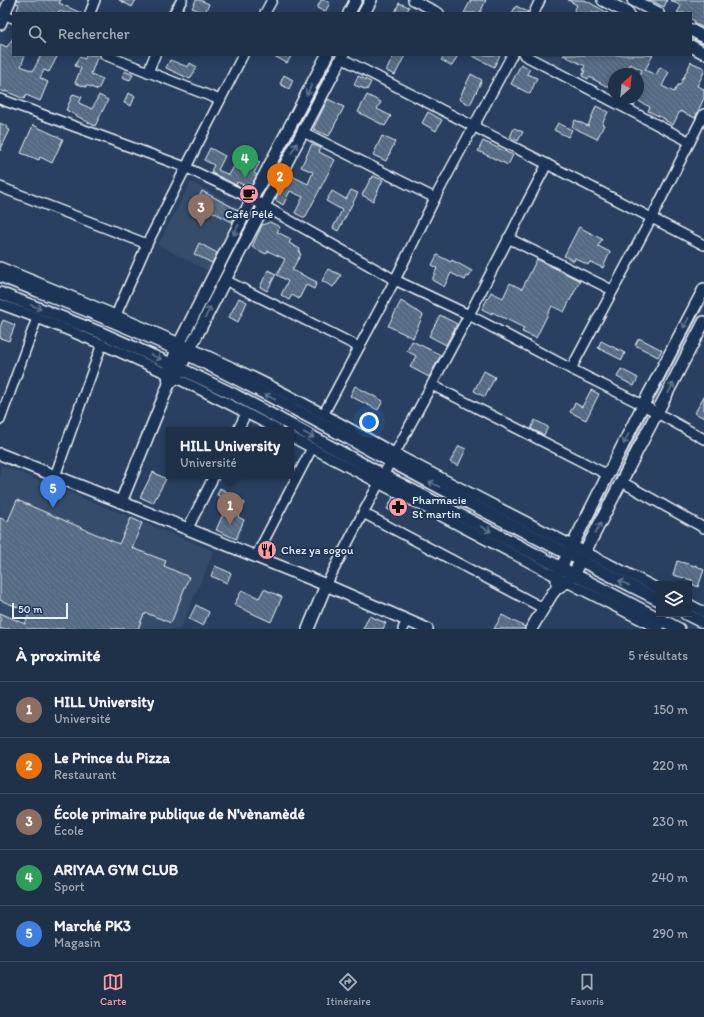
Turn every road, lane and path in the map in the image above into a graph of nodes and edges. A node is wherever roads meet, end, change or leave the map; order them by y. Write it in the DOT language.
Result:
graph roads {
  1 [pos="10,0"];
  2 [pos="95,0"];
  3 [pos="182,0"];
  4 [pos="272,0"];
  5 [pos="356,0"];
  6 [pos="371,0"];
  7 [pos="413,0"];
  8 [pos="540,0"];
  9 [pos="603,0"];
  10 [pos="633,0"];
  11 [pos="90,12"];
  12 [pos="175,12"];
  13 [pos="266,12"];
  14 [pos="350,12"];
  15 [pos="365,12"];
  16 [pos="437,12"];
  17 [pos="534,12"];
  18 [pos="626,12"];
  19 [pos="656,12"];
  20 [pos="4,18"];
  21 [pos="692,31"];
  22 [pos="704,37"];
  23 [pos="692,47"];
  24 [pos="704,53"];
  25 [pos="108,56"];
  26 [pos="155,56"];
  27 [pos="242,56"];
  28 [pos="326,56"];
  29 [pos="342,56"];
  30 [pos="511,56"];
  31 [pos="526,56"];
  32 [pos="148,72"];
  33 [pos="0,99"];
  34 [pos="220,100"];
  35 [pos="704,114"];
  36 [pos="475,126"];
  37 [pos="303,132"];
  38 [pos="690,142"];
  39 [pos="547,164"];
  40 [pos="186,167"];
  41 [pos="0,187"];
  42 [pos="435,198"];
  43 [pos="252,199"];
  44 [pos="264,205"];
  45 [pos="652,217"];
  46 [pos="508,238"];
  47 [pos="147,244"];
  48 [pos="704,245"];
  49 [pos="0,267"];
  50 [pos="0,276"];
  51 [pos="225,280"];
  52 [pos="395,280"];
  53 [pos="704,289"];
  54 [pos="612,290"];
  55 [pos="0,293"];
  56 [pos="0,304"];
  57 [pos="116,315"];
  58 [pos="469,315"];
  59 [pos="37,318"];
  60 [pos="704,322"];
  61 [pos="102,344"];
  62 [pos="184,348"];
  63 [pos="359,348"];
  64 [pos="571,369"];
  65 [pos="173,373"];
  66 [pos="432,386"];
  67 [pos="643,405"];
  68 [pos="246,413"];
  69 [pos="324,413"];
  70 [pos="658,413"];
  71 [pos="0,420"];
  72 [pos="239,427"];
  73 [pos="272,427"];
  74 [pos="291,427"];
  75 [pos="294,429"];
  76 [pos="294,439"];
  77 [pos="704,439"];
  78 [pos="312,448"];
  79 [pos="0,454"];
  80 [pos="393,457"];
  81 [pos="608,475"];
  82 [pos="55,476"];
  83 [pos="212,479"];
  84 [pos="381,479"];
  85 [pos="622,482"];
  86 [pos="121,502"];
  87 [pos="363,513"];
  88 [pos="188,528"];
  89 [pos="704,528"];
  90 [pos="570,550"];
  91 [pos="256,556"];
  92 [pos="583,556"];
  93 [pos="563,578"];
  94 [pos="326,585"];
  95 [pos="656,588"];
  96 [pos="656,598"];
  97 [pos="692,606"];
  98 [pos="543,608"];
  99 [pos="704,612"];
  100 [pos="692,617"];
  101 [pos="704,623"];
  102 [pos="405,625"];
  103 [pos="308,629"];
  104 [pos="427,629"];
  105 [pos="531,629"];
  106 [pos="659,629"];
  107 [pos="679,629"];
  1 -- 20 [label="street"];
  2 -- 11 [label="street"];
  3 -- 12 [label="street"];
  4 -- 13 [label="street"];
  5 -- 14 [label="street"];
  6 -- 15 [label="street"];
  7 -- 16 [label="street"];
  8 -- 17 [label="street"];
  9 -- 18 [label="street"];
  10 -- 19 [label="street"];
  21 -- 22 [label="street"];
  23 -- 24 [label="street"];
  25 -- 32 [label="street"];
  26 -- 32 [label="street"];
  27 -- 34 [label="street"];
  28 -- 43 [label="street, one-way"];
  29 -- 36 [label="street"];
  29 -- 37 [label="street"];
  30 -- 36 [label="street"];
  31 -- 38 [label="street"];
  32 -- 34 [label="street"];
  33 -- 40 [label="street"];
  34 -- 40 [label="street"];
  35 -- 38 [label="street"];
  36 -- 39 [label="street"];
  36 -- 42 [label="street"];
  37 -- 42 [label="street"];
  44 -- 37 [label="street, one-way"];
  38 -- 45 [label="street"];
  39 -- 45 [label="street"];
  39 -- 46 [label="street"];
  40 -- 43 [label="street"];
  40 -- 47 [label="street"];
  41 -- 47 [label="street"];
  42 -- 52 [label="street"];
  43 -- 44 [label="street"];
  43 -- 62 [label="street, one-way"];
  44 -- 51 [label="street"];
  44 -- 52 [label="street"];
  45 -- 48 [label="street"];
  45 -- 54 [label="street"];
  46 -- 54 [label="street"];
  46 -- 58 [label="street"];
  47 -- 57 [label="street"];
  49 -- 57 [label="street"];
  50 -- 62 [label="street"];
  62 -- 51 [label="street, one-way"];
  51 -- 63 [label="street"];
  52 -- 58 [label="street"];
  52 -- 63 [label="street"];
  53 -- 67 [label="street, one-way"];
  54 -- 64 [label="street"];
  55 -- 65 [label="street, one-way"];
  56 -- 59 [label="street"];
  57 -- 62 [label="street"];
  58 -- 64 [label="street"];
  58 -- 66 [label="street"];
  59 -- 61 [label="street"];
  59 -- 71 [label="street"];
  70 -- 60 [label="street, one-way"];
  61 -- 65 [label="street"];
  61 -- 82 [label="street"];
  62 -- 65 [label="street"];
  62 -- 69 [label="street"];
  80 -- 62 [label="street, one-way"];
  63 -- 69 [label="street"];
  64 -- 67 [label="street"];
  65 -- 68 [label="street"];
  65 -- 74 [label="street, one-way"];
  65 -- 86 [label="street"];
  66 -- 80 [label="street"];
  66 -- 81 [label="street"];
  67 -- 70 [label="street"];
  67 -- 81 [label="street, one-way"];
  68 -- 72 [label="street"];
  68 -- 73 [label="street"];
  69 -- 80 [label="street"];
  70 -- 77 [label="street"];
  70 -- 85 [label="street"];
  75 -- 84 [label="street, one-way"];
  76 -- 78 [label="street"];
  78 -- 84 [label="street"];
  78 -- 91 [label="street"];
  79 -- 82 [label="street"];
  80 -- 84 [label="street"];
  80 -- 90 [label="street"];
  81 -- 90 [label="street"];
  82 -- 86 [label="street"];
  83 -- 88 [label="street"];
  84 -- 87 [label="street"];
  84 -- 93 [label="street"];
  85 -- 89 [label="street"];
  92 -- 85 [label="street, one-way"];
  86 -- 88 [label="street"];
  87 -- 94 [label="street"];
  87 -- 98 [label="street"];
  88 -- 91 [label="street"];
  90 -- 92 [label="street"];
  90 -- 93 [label="street"];
  91 -- 94 [label="street"];
  92 -- 93 [label="street"];
  92 -- 95 [label="street"];
  96 -- 92 [label="street, one-way"];
  93 -- 98 [label="street"];
  93 -- 106 [label="street"];
  93 -- 107 [label="street"];
  94 -- 102 [label="street"];
  94 -- 103 [label="street"];
  97 -- 99 [label="street"];
  98 -- 105 [label="street"];
  100 -- 101 [label="street"];
  102 -- 104 [label="street"];
}
